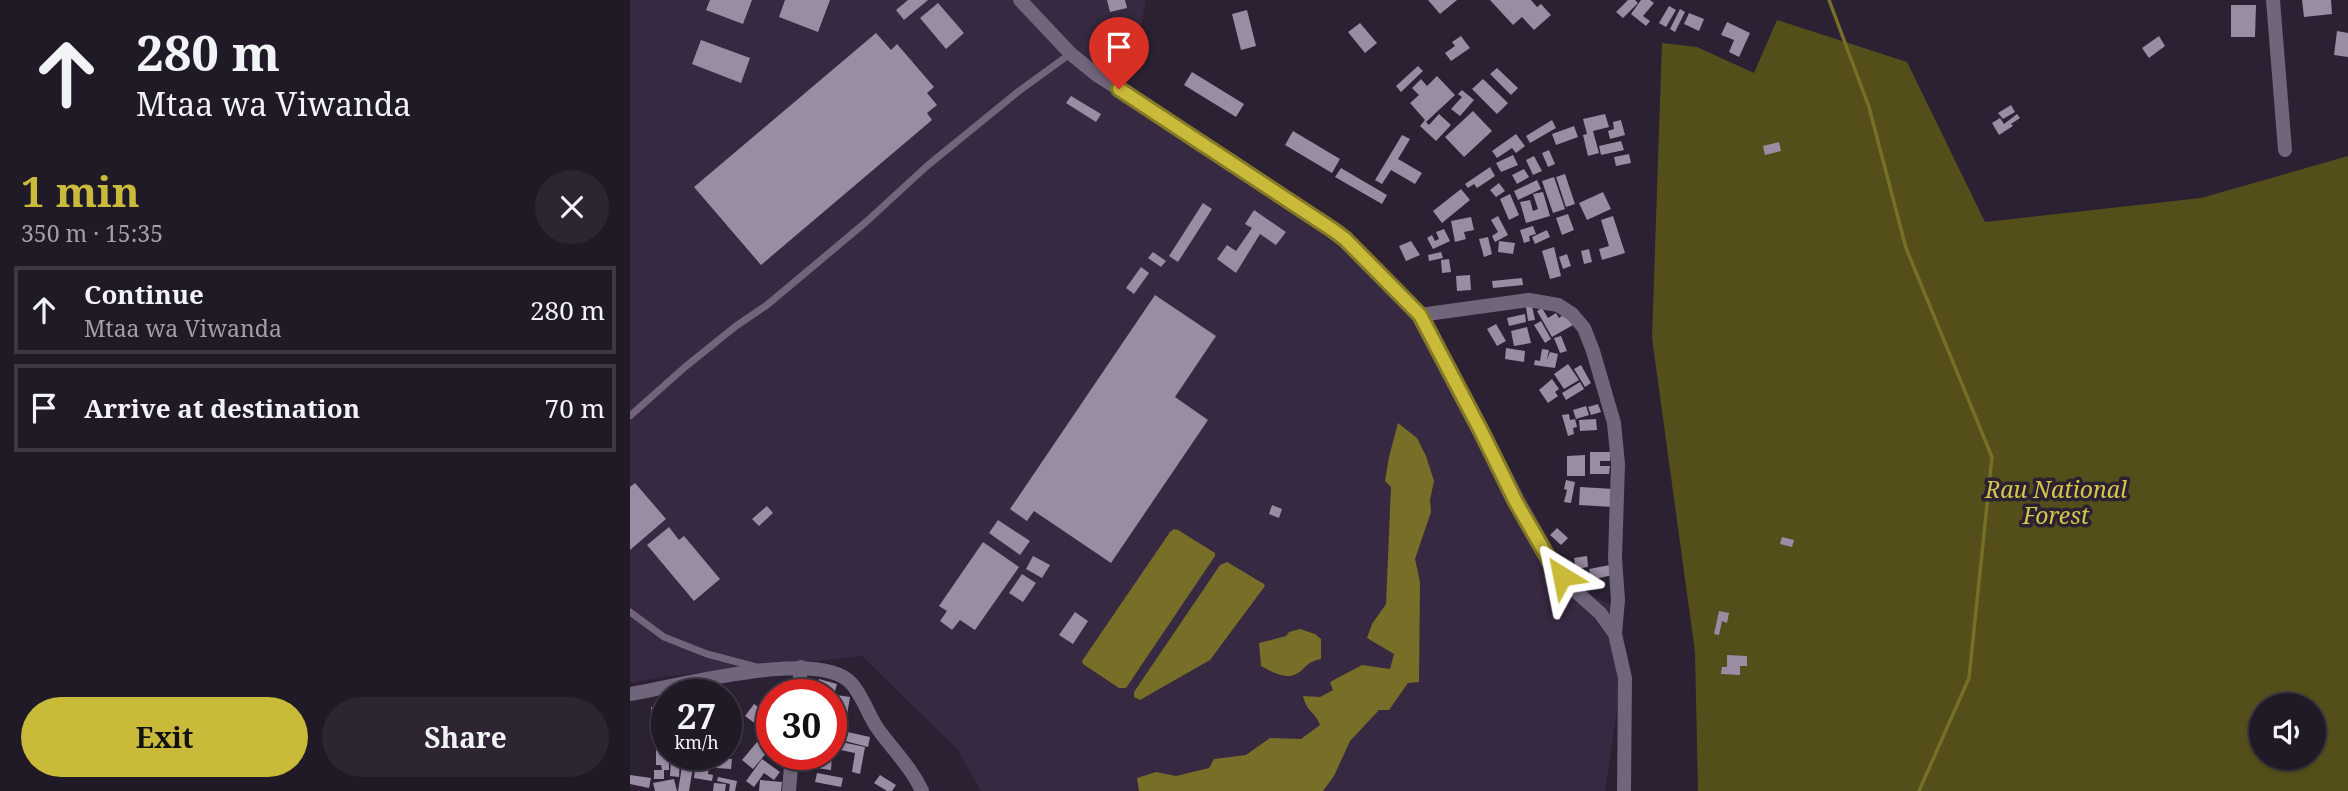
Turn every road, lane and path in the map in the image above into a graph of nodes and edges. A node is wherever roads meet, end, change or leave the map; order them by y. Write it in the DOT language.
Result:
graph roads {
  1 [pos="1020,0"];
  2 [pos="2273,0"];
  3 [pos="1071,54"];
  4 [pos="2286,150"];
  5 [pos="1420,315"];
  6 [pos="630,416"];
  7 [pos="630,612"];
  8 [pos="1615,634"];
  9 [pos="802,667"];
  10 [pos="765,669"];
  11 [pos="801,679"];
  12 [pos="630,694"];
  13 [pos="791,770"];
  14 [pos="789,791"];
  15 [pos="922,791"];
  16 [pos="1624,791"];
  1 -- 3 [label="street"];
  2 -- 4 [label="street"];
  3 -- 5 [label="street"];
  3 -- 6 [label="lane"];
  5 -- 8 [label="street"];
  5 -- 8 [label="street"];
  7 -- 10 [label="lane"];
  8 -- 16 [label="street"];
  9 -- 10 [label="street"];
  9 -- 11 [label="street"];
  9 -- 15 [label="street"];
  10 -- 12 [label="street"];
  13 -- 14 [label="street"];
}
